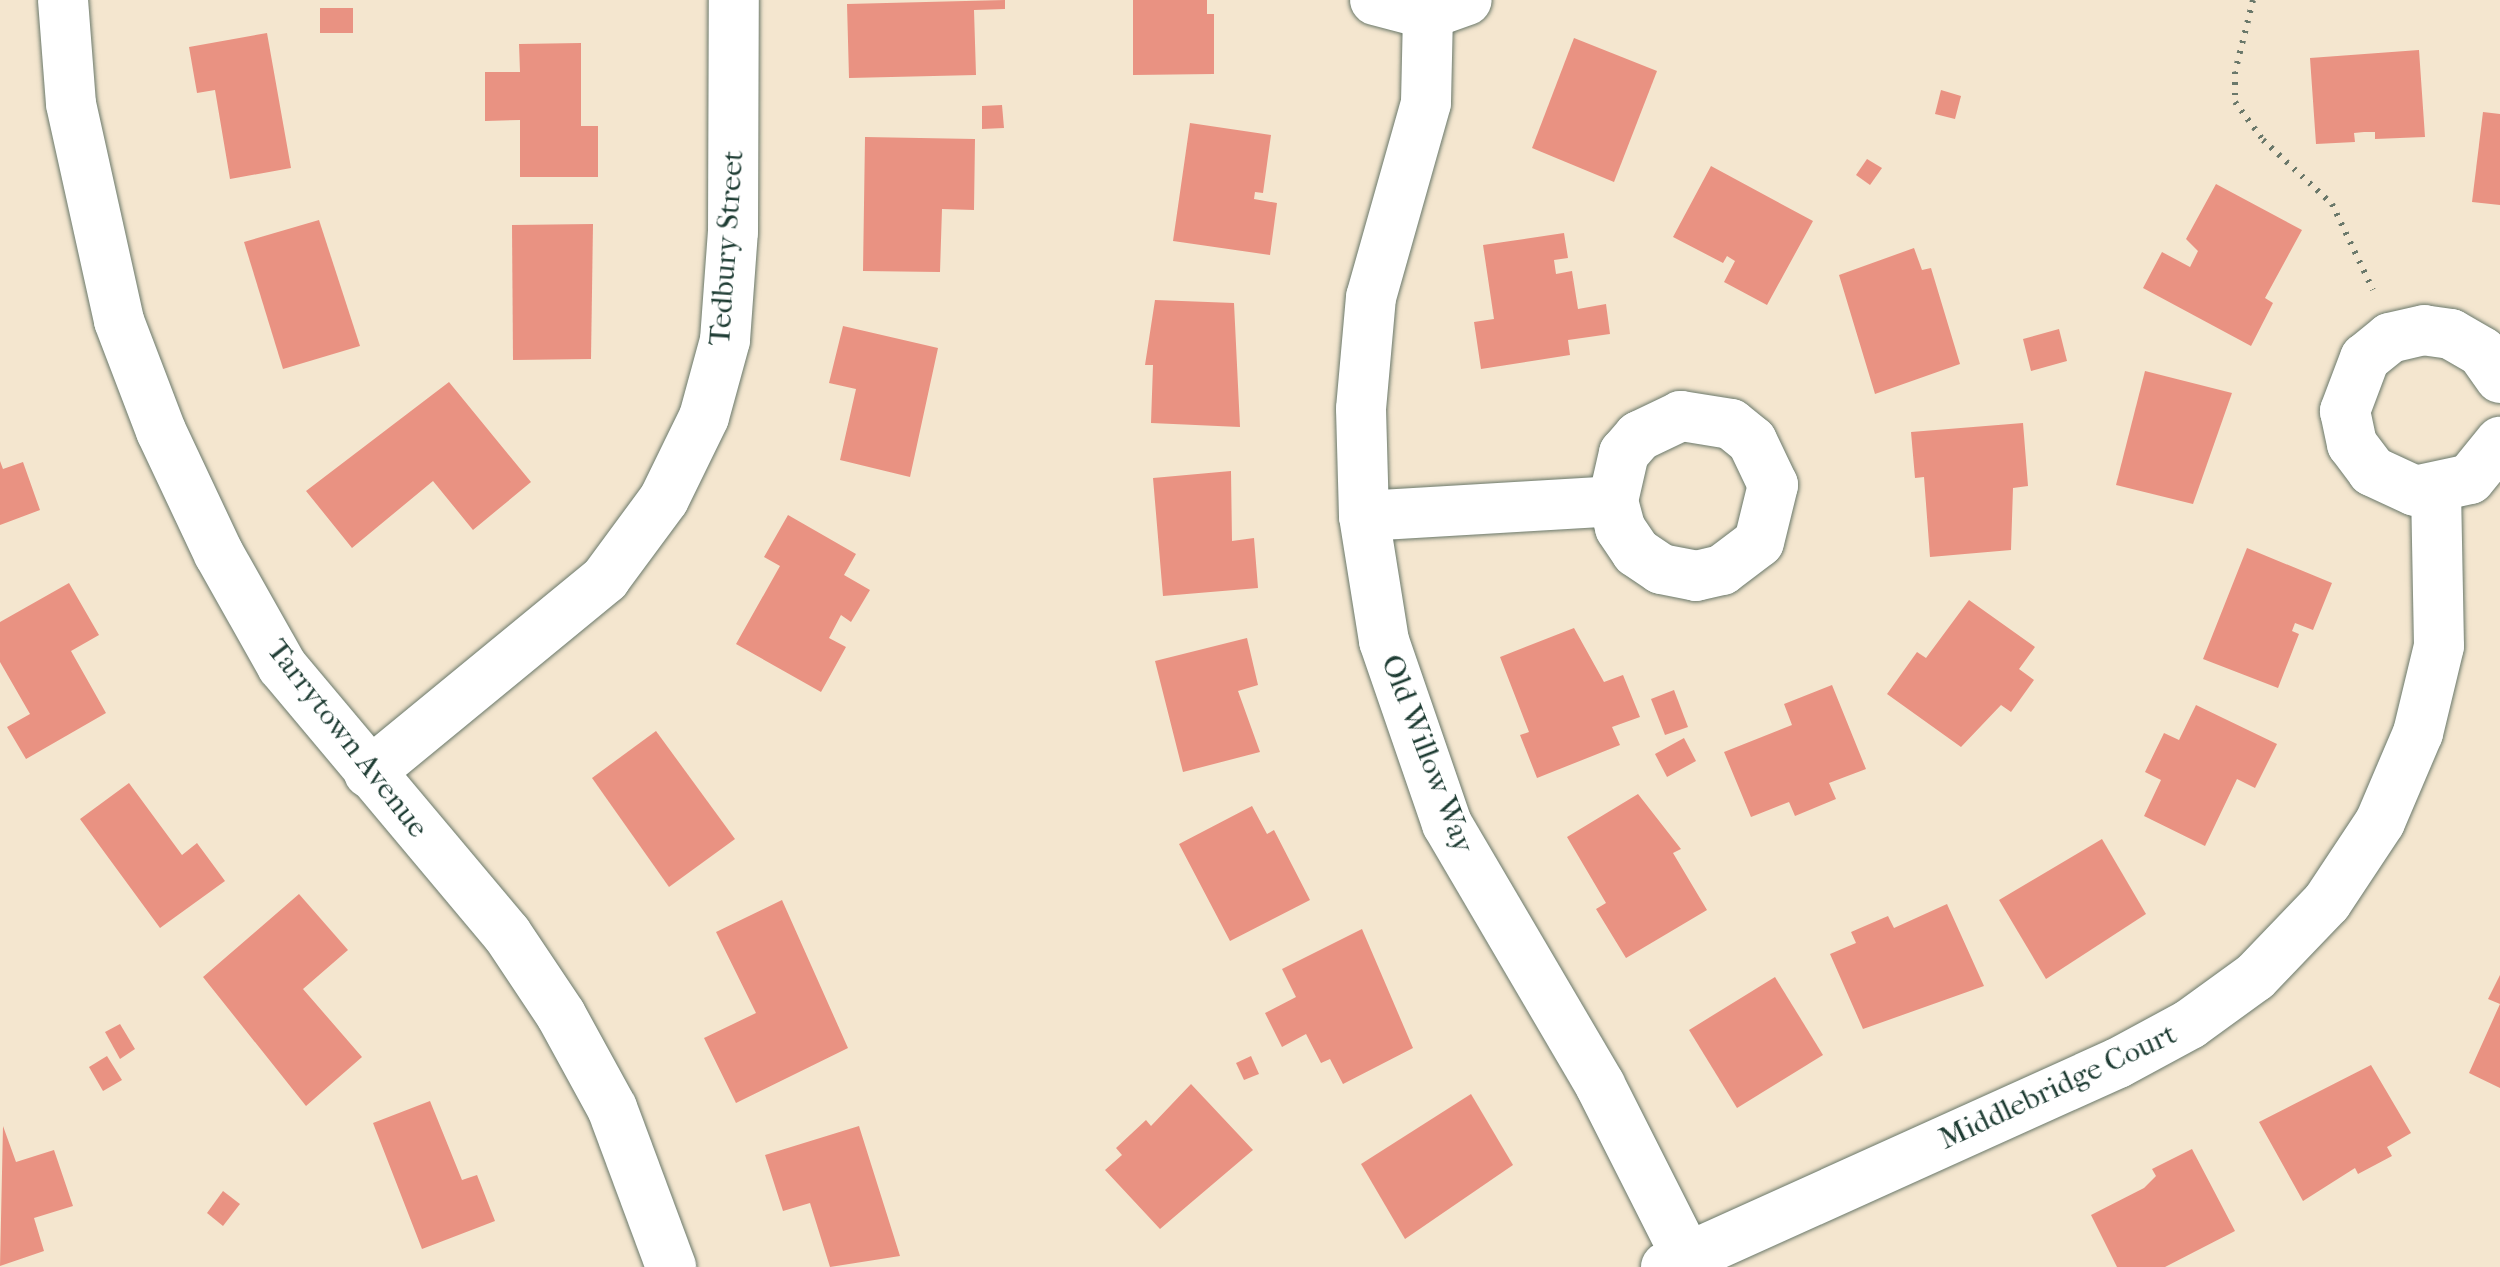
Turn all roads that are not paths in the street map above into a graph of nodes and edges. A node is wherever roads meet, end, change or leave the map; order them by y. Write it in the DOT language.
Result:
graph roads {
  1 [pos="63,0"];
  2 [pos="734,0"];
  3 [pos="1375,0"];
  4 [pos="1447,7"];
  5 [pos="2500,378"];
  6 [pos="2500,442"];
  7 [pos="2436,491"];
  8 [pos="1613,502"];
  9 [pos="1364,516"];
  10 [pos="369,773"];
  11 [pos="1682,1264"];
  12 [pos="671,1267"];
  1 -- 10 [label="street, Tarrytown Avenue"];
  2 -- 10 [label="street, Tedbury Street"];
  3 -- 4 [label="street, Old Willow Way"];
  4 -- 9 [label="street, Old Willow Way"];
  5 -- 7 [label="street"];
  6 -- 7 [label="street"];
  7 -- 11 [label="street, Middlebridge Court"];
  8 -- 9 [label="street"];
  9 -- 11 [label="street, Old Willow Way"];
  10 -- 12 [label="street, Tarrytown Avenue"];
}
